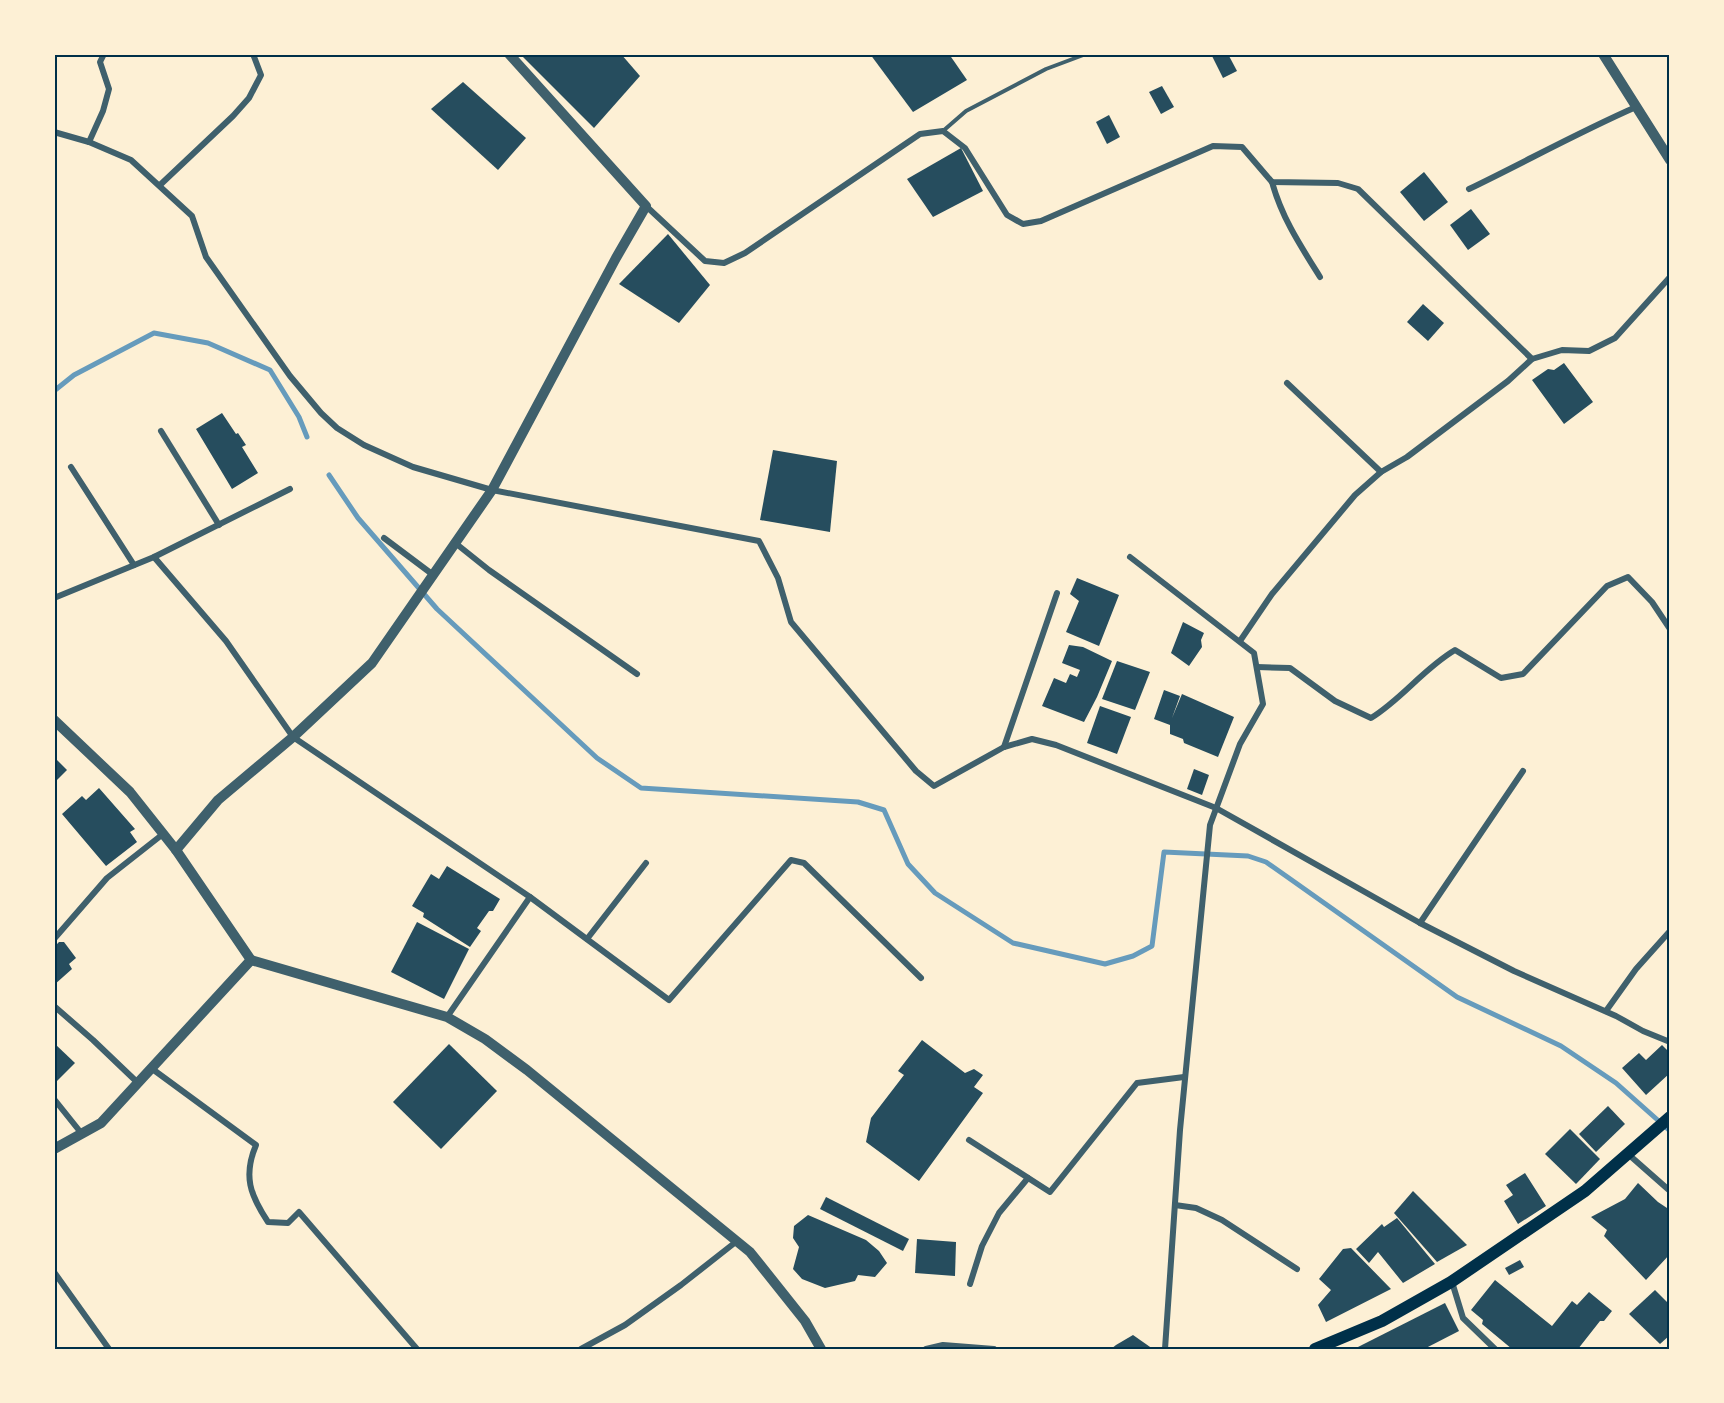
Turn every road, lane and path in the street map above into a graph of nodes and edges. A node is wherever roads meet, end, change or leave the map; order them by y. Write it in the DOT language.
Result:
graph roads {
  1 [pos="104,54"];
  2 [pos="253,54"];
  3 [pos="510,54"];
  4 [pos="1086,54"];
  5 [pos="1603,54"];
  6 [pos="1636,107"];
  7 [pos="943,130"];
  8 [pos="54,132"];
  9 [pos="89,142"];
  10 [pos="1670,160"];
  11 [pos="1272,182"];
  12 [pos="160,185"];
  13 [pos="1469,189"];
  14 [pos="646,206"];
  15 [pos="1320,277"];
  16 [pos="1670,277"];
  17 [pos="1532,359"];
  18 [pos="1287,383"];
  19 [pos="161,431"];
  20 [pos="71,467"];
  21 [pos="1381,472"];
  22 [pos="290,489"];
  23 [pos="492,490"];
  24 [pos="219,525"];
  25 [pos="384,538"];
  26 [pos="454,542"];
  27 [pos="154,557"];
  28 [pos="1130,557"];
  29 [pos="134,565"];
  30 [pos="430,577"];
  31 [pos="1057,593"];
  32 [pos="54,598"];
  33 [pos="1670,628"];
  34 [pos="1240,641"];
  35 [pos="1257,667"];
  36 [pos="637,674"];
  37 [pos="54,720"];
  38 [pos="293,737"];
  39 [pos="1004,747"];
  40 [pos="1523,771"];
  41 [pos="1216,808"];
  42 [pos="163,834"];
  43 [pos="176,850"];
  44 [pos="646,863"];
  45 [pos="530,897"];
  46 [pos="1420,923"];
  47 [pos="1670,931"];
  48 [pos="54,939"];
  49 [pos="587,939"];
  50 [pos="251,960"];
  51 [pos="921,978"];
  52 [pos="54,1006"];
  53 [pos="1606,1011"];
  54 [pos="447,1017"];
  55 [pos="1670,1042"];
  56 [pos="151,1068"];
  57 [pos="1184,1077"];
  58 [pos="138,1083"];
  59 [pos="54,1099"];
  60 [pos="1670,1117"];
  61 [pos="82,1134"];
  62 [pos="969,1140"];
  63 [pos="54,1149"];
  64 [pos="1628,1155"];
  65 [pos="1028,1178"];
  66 [pos="1670,1191"];
  67 [pos="1175,1205"];
  68 [pos="737,1241"];
  69 [pos="1297,1269"];
  70 [pos="54,1272"];
  71 [pos="1451,1282"];
  72 [pos="970,1284"];
  73 [pos="1490,1347"];
  74 [pos="109,1349"];
  75 [pos="417,1349"];
  76 [pos="581,1349"];
  77 [pos="821,1349"];
  78 [pos="926,1349"];
  79 [pos="994,1349"];
  80 [pos="1165,1349"];
  81 [pos="1314,1349"];
  1 -- 9 [label="street"];
  2 -- 12 [label="street"];
  3 -- 14 [label="street"];
  4 -- 7 [label="lane"];
  5 -- 6 [label="street"];
  6 -- 10 [label="street"];
  6 -- 13 [label="street"];
  7 -- 11 [label="street"];
  7 -- 14 [label="street"];
  8 -- 9 [label="street"];
  9 -- 12 [label="street"];
  11 -- 15 [label="street"];
  11 -- 17 [label="street"];
  12 -- 23 [label="street"];
  14 -- 23 [label="street"];
  16 -- 17 [label="street"];
  17 -- 21 [label="street"];
  18 -- 21 [label="street"];
  19 -- 24 [label="street"];
  20 -- 29 [label="street"];
  21 -- 34 [label="street"];
  22 -- 24 [label="street"];
  23 -- 26 [label="street"];
  23 -- 39 [label="street"];
  24 -- 27 [label="street"];
  25 -- 30 [label="street"];
  26 -- 30 [label="street"];
  26 -- 36 [label="street"];
  27 -- 29 [label="street"];
  27 -- 38 [label="street"];
  28 -- 34 [label="street"];
  29 -- 32 [label="street"];
  30 -- 38 [label="street"];
  31 -- 39 [label="street"];
  33 -- 35 [label="street"];
  34 -- 35 [label="street"];
  35 -- 41 [label="street"];
  37 -- 42 [label="street"];
  38 -- 43 [label="street"];
  38 -- 45 [label="street"];
  39 -- 41 [label="street"];
  40 -- 46 [label="street"];
  41 -- 46 [label="street"];
  41 -- 57 [label="street"];
  42 -- 43 [label="street"];
  42 -- 48 [label="street"];
  43 -- 50 [label="street"];
  44 -- 49 [label="street"];
  45 -- 49 [label="street"];
  45 -- 54 [label="street"];
  46 -- 53 [label="street"];
  47 -- 53 [label="street"];
  49 -- 51 [label="street"];
  50 -- 54 [label="street"];
  50 -- 56 [label="street"];
  52 -- 58 [label="street"];
  53 -- 55 [label="street"];
  54 -- 68 [label="street"];
  56 -- 58 [label="street"];
  56 -- 75 [label="street"];
  57 -- 65 [label="street"];
  57 -- 67 [label="street"];
  58 -- 61 [label="street"];
  59 -- 61 [label="street"];
  60 -- 64 [label="main road"];
  61 -- 63 [label="street"];
  62 -- 65 [label="street"];
  64 -- 66 [label="street"];
  64 -- 71 [label="main road"];
  65 -- 72 [label="street"];
  67 -- 69 [label="street"];
  67 -- 80 [label="street"];
  68 -- 76 [label="street"];
  68 -- 77 [label="street"];
  70 -- 74 [label="street"];
  71 -- 73 [label="street"];
  71 -- 81 [label="main road"];
  78 -- 79 [label="street"];
}
